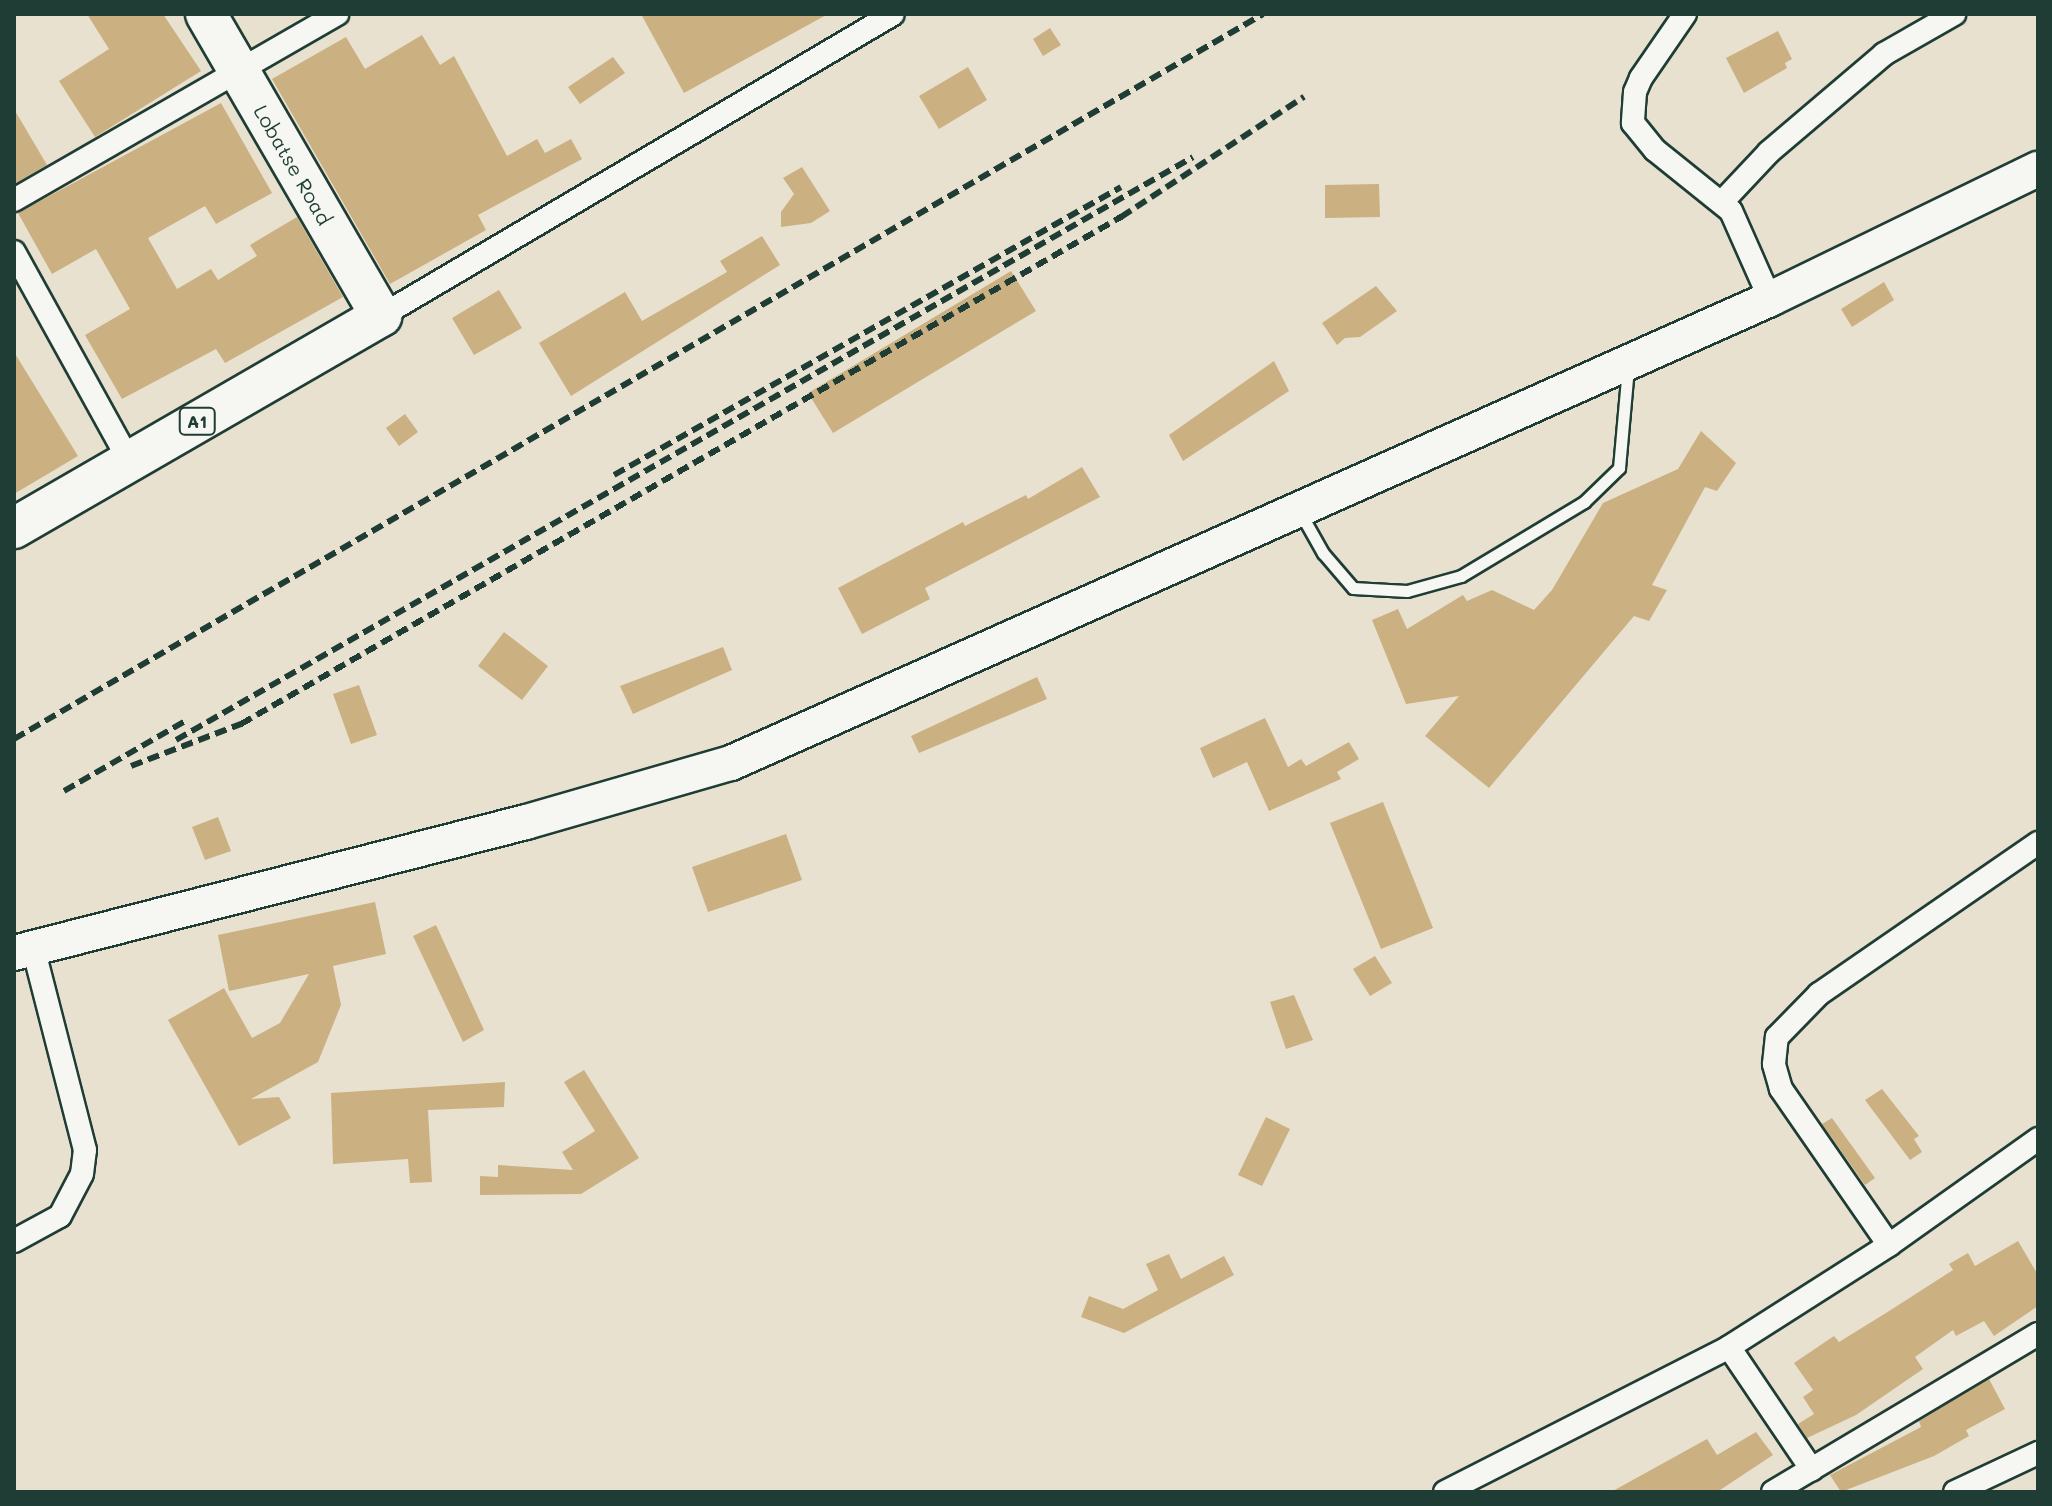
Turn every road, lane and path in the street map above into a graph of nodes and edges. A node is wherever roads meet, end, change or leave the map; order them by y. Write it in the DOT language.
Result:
graph roads {
  1 [pos="206,14"];
  2 [pos="337,14"];
  3 [pos="893,14"];
  4 [pos="1685,14"];
  5 [pos="1954,14"];
  6 [pos="237,70"];
  7 [pos="2038,169"];
  8 [pos="14,200"];
  9 [pos="1723,201"];
  10 [pos="14,252"];
  11 [pos="1770,299"];
  12 [pos="381,316"];
  13 [pos="1629,363"];
  14 [pos="129,460"];
  15 [pos="1300,512"];
  16 [pos="14,528"];
  17 [pos="2038,843"];
  18 [pos="23,950"];
  19 [pos="2038,1139"];
  20 [pos="14,1241"];
  21 [pos="1889,1245"];
  22 [pos="2038,1334"];
  23 [pos="1729,1347"];
  24 [pos="2038,1453"];
  25 [pos="1812,1470"];
  26 [pos="1445,1492"];
  27 [pos="1773,1492"];
  28 [pos="1955,1492"];
  1 -- 6 [label="highway, Lobatse Road"];
  2 -- 6 [label="street"];
  3 -- 12 [label="street"];
  4 -- 9 [label="street"];
  5 -- 9 [label="street"];
  6 -- 8 [label="street"];
  6 -- 12 [label="highway, Lobatse Road"];
  7 -- 11 [label="main road"];
  9 -- 11 [label="street"];
  10 -- 14 [label="street"];
  11 -- 13 [label="main road"];
  12 -- 14 [label="highway, A1"];
  13 -- 15 [label="main road"];
  13 -- 15 [label="lane"];
  14 -- 16 [label="highway, A1"];
  15 -- 18 [label="main road"];
  17 -- 21 [label="street"];
  18 -- 20 [label="street"];
  19 -- 21 [label="street"];
  21 -- 23 [label="street"];
  22 -- 25 [label="street"];
  23 -- 25 [label="street"];
  23 -- 26 [label="street"];
  24 -- 28 [label="street"];
  25 -- 27 [label="street"];
}
